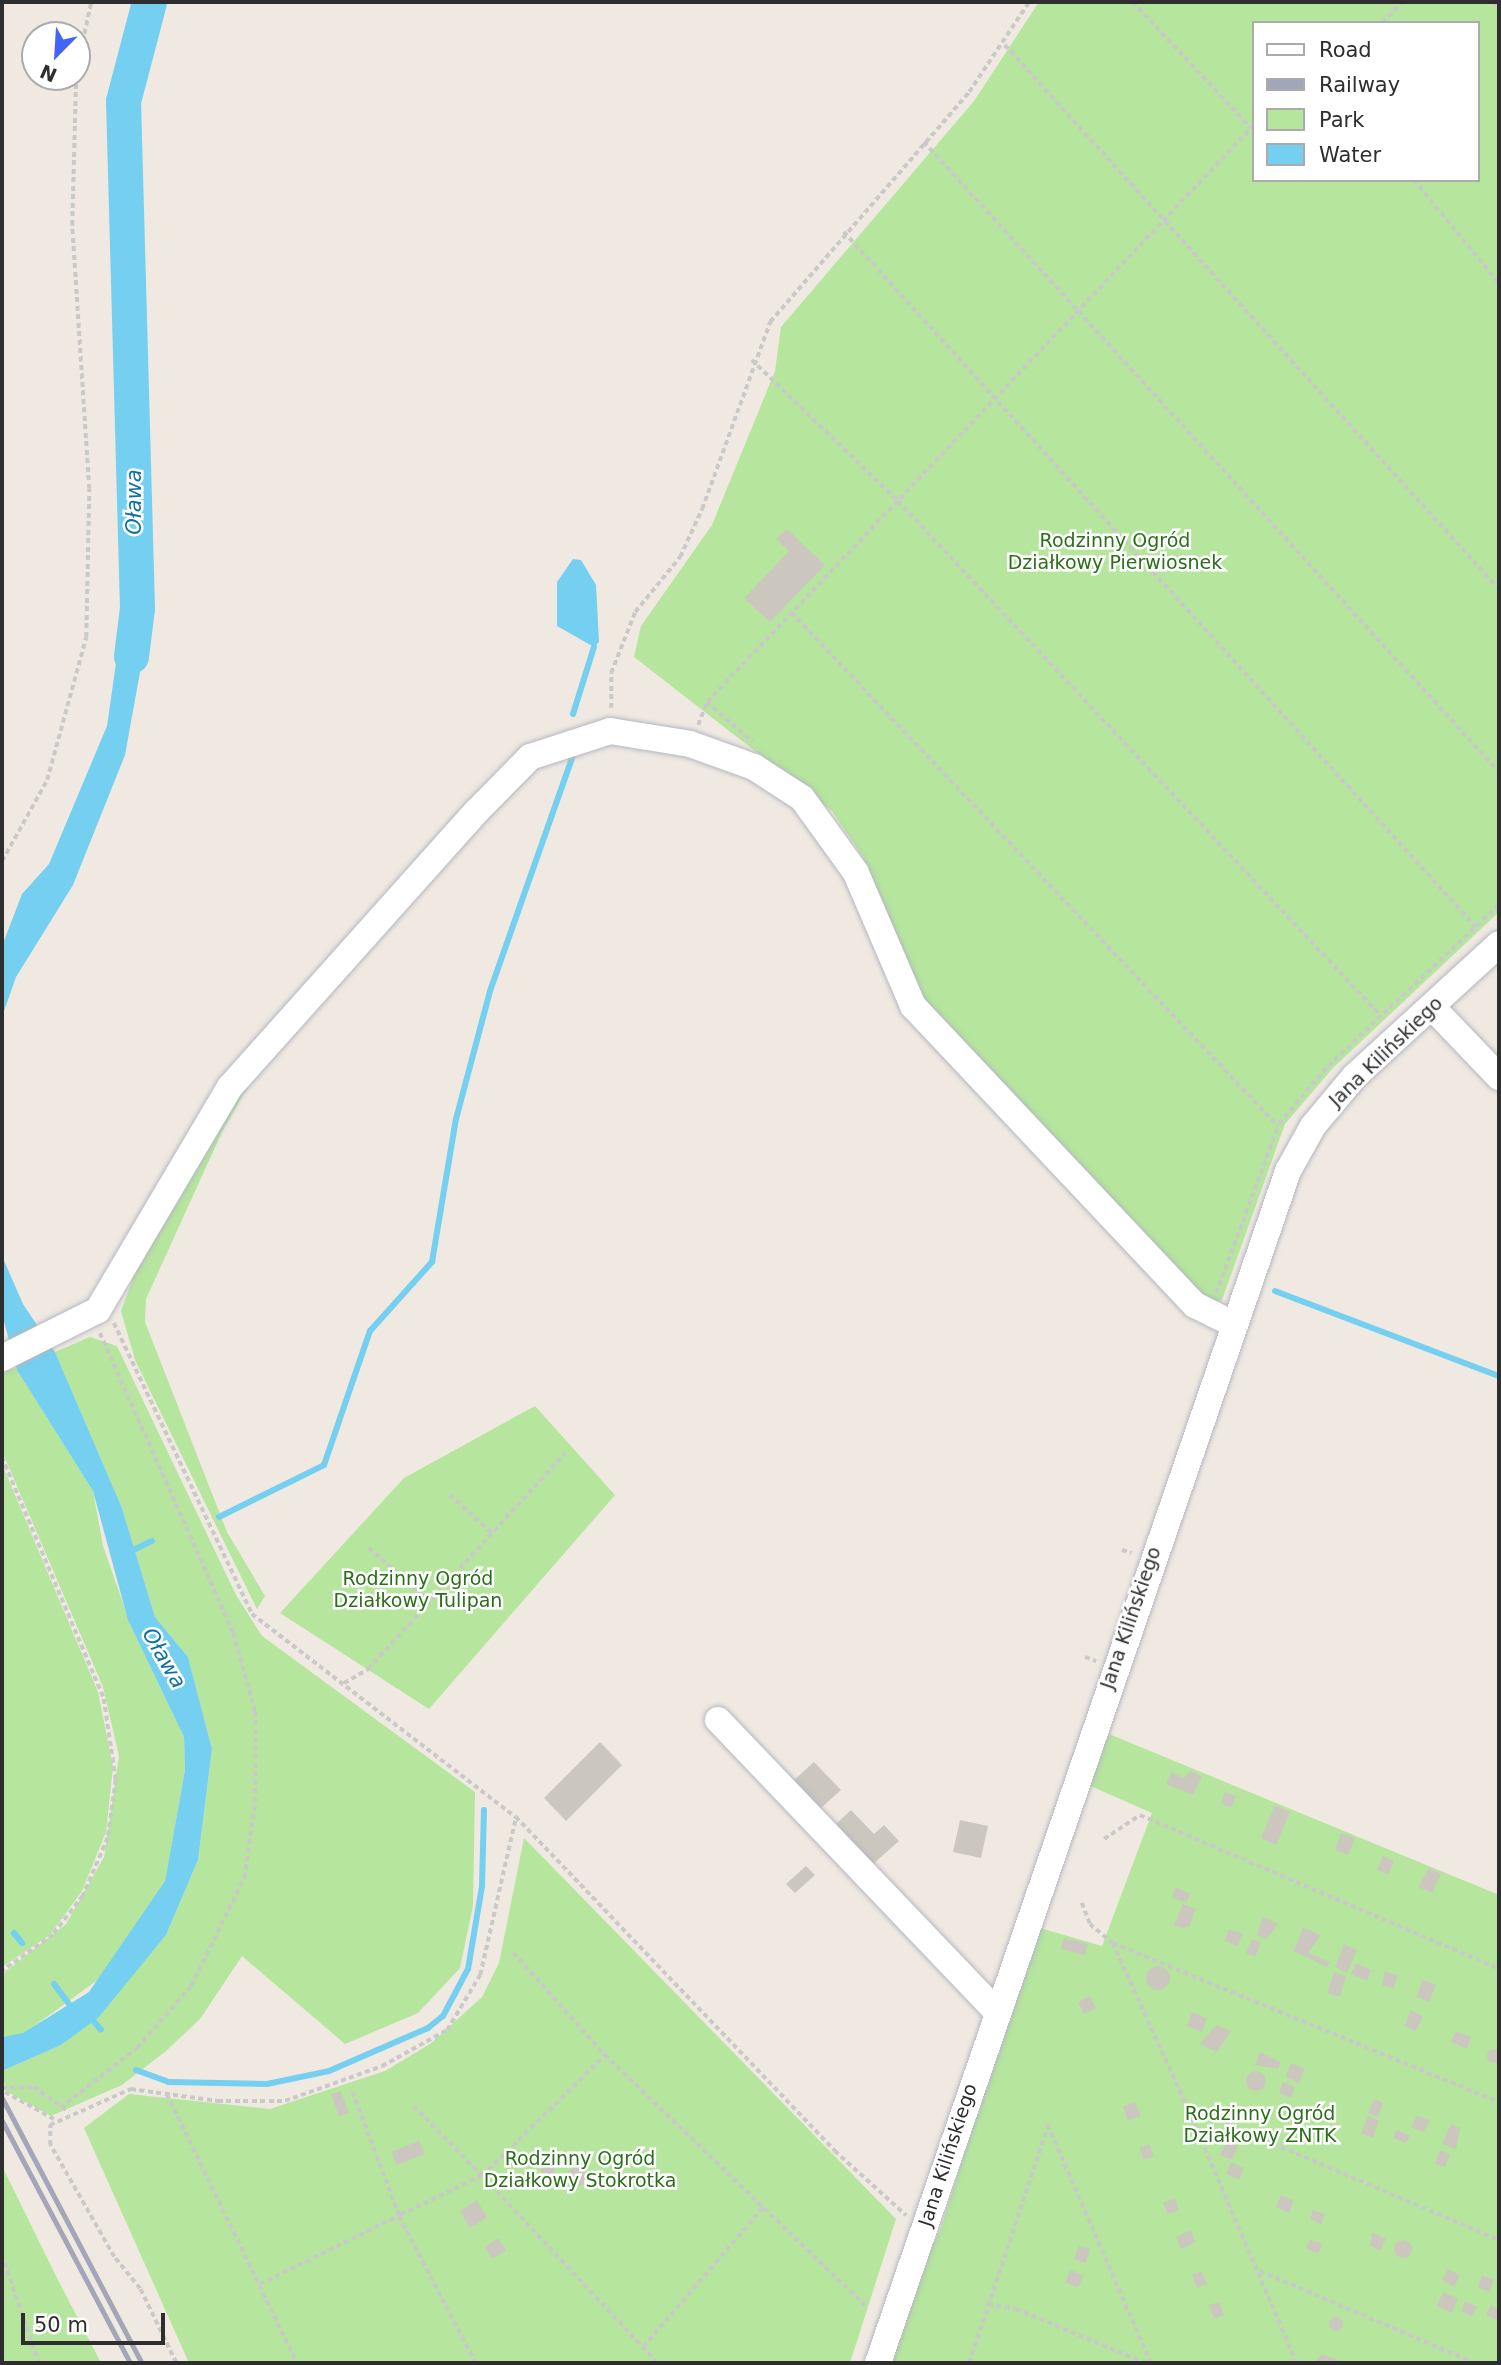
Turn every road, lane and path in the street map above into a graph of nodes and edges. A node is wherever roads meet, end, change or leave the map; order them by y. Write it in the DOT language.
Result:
graph roads {
  1 [pos="91,2"];
  2 [pos="1029,2"];
  3 [pos="1132,2"];
  4 [pos="1402,2"];
  5 [pos="1494,2"];
  6 [pos="1499,8"];
  7 [pos="87,21"];
  8 [pos="1384,21"];
  9 [pos="1005,45"];
  10 [pos="76,91"];
  11 [pos="1252,126"];
  12 [pos="924,142"];
  13 [pos="1416,182"];
  14 [pos="1168,220"];
  15 [pos="844,232"];
  16 [pos="1499,283"];
  17 [pos="1082,308"];
  18 [pos="751,360"];
  19 [pos="996,398"];
  20 [pos="898,501"];
  21 [pos="1499,589"];
  22 [pos="792,613"];
  23 [pos="707,702"];
  24 [pos="610,731"];
  25 [pos="690,744"];
  26 [pos="760,747"];
  27 [pos="1499,772"];
  28 [pos="2,861"];
  29 [pos="1476,928"];
  30 [pos="1499,944"];
  31 [pos="1432,1007"];
  32 [pos="1380,1015"];
  33 [pos="1499,1077"];
  34 [pos="1278,1126"];
  35 [pos="1206,1293"];
  36 [pos="1216,1302"];
  37 [pos="90,1323"];
  38 [pos="1233,1324"];
  39 [pos="2,1357"];
  40 [pos="565,1453"];
  41 [pos="2,1457"];
  42 [pos="450,1495"];
  43 [pos="492,1533"];
  44 [pos="369,1548"];
  45 [pos="430,1602"];
  46 [pos="344,1683"];
  47 [pos="718,1720"];
  48 [pos="516,1817"];
  49 [pos="1104,1839"];
  50 [pos="1082,1903"];
  51 [pos="1113,1943"];
  52 [pos="514,1953"];
  53 [pos="1499,1969"];
  54 [pos="2,1971"];
  55 [pos="995,2010"];
  56 [pos="605,2055"];
  57 [pos="3,2089"];
  58 [pos="351,2089"];
  59 [pos="166,2093"];
  60 [pos="1499,2102"];
  61 [pos="414,2106"];
  62 [pos="1187,2107"];
  63 [pos="60,2108"];
  64 [pos="71,2113"];
  65 [pos="54,2119"];
  66 [pos="482,2176"];
  67 [pos="765,2206"];
  68 [pos="399,2217"];
  69 [pos="923,2230"];
  70 [pos="1499,2240"];
  71 [pos="2,2255"];
  72 [pos="1258,2270"];
  73 [pos="260,2284"];
  74 [pos="988,2304"];
  75 [pos="865,2305"];
  76 [pos="643,2348"];
  77 [pos="39,2363"];
  78 [pos="176,2363"];
  79 [pos="297,2363"];
  80 [pos="476,2363"];
  81 [pos="657,2363"];
  82 [pos="878,2363"];
  83 [pos="969,2363"];
  84 [pos="1146,2363"];
  85 [pos="1152,2363"];
  86 [pos="1297,2363"];
  87 [pos="1475,2363"];
  1 -- 7 [label="path"];
  2 -- 9 [label="path"];
  3 -- 11 [label="path"];
  4 -- 8 [label="path"];
  5 -- 6 [label="path"];
  9 -- 12 [label="path"];
  9 -- 14 [label="path"];
  10 -- 28 [label="path"];
  11 -- 14 [label="path"];
  12 -- 15 [label="path"];
  12 -- 17 [label="path"];
  13 -- 16 [label="path"];
  14 -- 17 [label="path"];
  14 -- 21 [label="path"];
  15 -- 18 [label="path"];
  15 -- 19 [label="path"];
  17 -- 19 [label="path"];
  17 -- 27 [label="path"];
  18 -- 20 [label="path"];
  18 -- 24 [label="path"];
  19 -- 20 [label="path"];
  19 -- 29 [label="path"];
  20 -- 22 [label="path"];
  20 -- 32 [label="path"];
  22 -- 23 [label="path"];
  22 -- 34 [label="path"];
  23 -- 25 [label="path"];
  23 -- 26 [label="path"];
  24 -- 25 [label="street"];
  24 -- 37 [label="street"];
  25 -- 38 [label="street"];
  30 -- 31 [label="street, Jana Kilińskiego"];
  31 -- 33 [label="street"];
  31 -- 38 [label="street, Jana Kilińskiego"];
  35 -- 36 [label="path"];
  37 -- 39 [label="street"];
  37 -- 46 [label="path"];
  37 -- 63 [label="path"];
  38 -- 55 [label="street, Jana Kilińskiego"];
  40 -- 43 [label="path"];
  41 -- 54 [label="path"];
  42 -- 43 [label="path"];
  43 -- 45 [label="path"];
  44 -- 45 [label="path"];
  45 -- 46 [label="path"];
  46 -- 48 [label="path"];
  47 -- 55 [label="street"];
  48 -- 59 [label="path"];
  48 -- 69 [label="path"];
  49 -- 53 [label="path"];
  50 -- 51 [label="path"];
  51 -- 60 [label="path"];
  51 -- 62 [label="path"];
  52 -- 56 [label="path"];
  55 -- 69 [label="street, Jana Kilińskiego"];
  56 -- 66 [label="path"];
  56 -- 67 [label="path"];
  57 -- 63 [label="path"];
  57 -- 65 [label="path"];
  58 -- 68 [label="path"];
  59 -- 64 [label="path"];
  59 -- 73 [label="path"];
  61 -- 66 [label="path"];
  62 -- 70 [label="path"];
  62 -- 72 [label="path"];
  63 -- 64 [label="path"];
  64 -- 65 [label="path"];
  65 -- 78 [label="path"];
  66 -- 68 [label="path"];
  66 -- 76 [label="path"];
  67 -- 75 [label="path"];
  67 -- 76 [label="path"];
  68 -- 73 [label="path"];
  68 -- 80 [label="path"];
  69 -- 82 [label="street, Jana Kilińskiego"];
  71 -- 77 [label="path"];
  72 -- 86 [label="path"];
  72 -- 87 [label="path"];
  73 -- 79 [label="path"];
  74 -- 83 [label="path"];
  74 -- 84 [label="path"];
  74 -- 85 [label="path"];
  76 -- 81 [label="path"];
}
